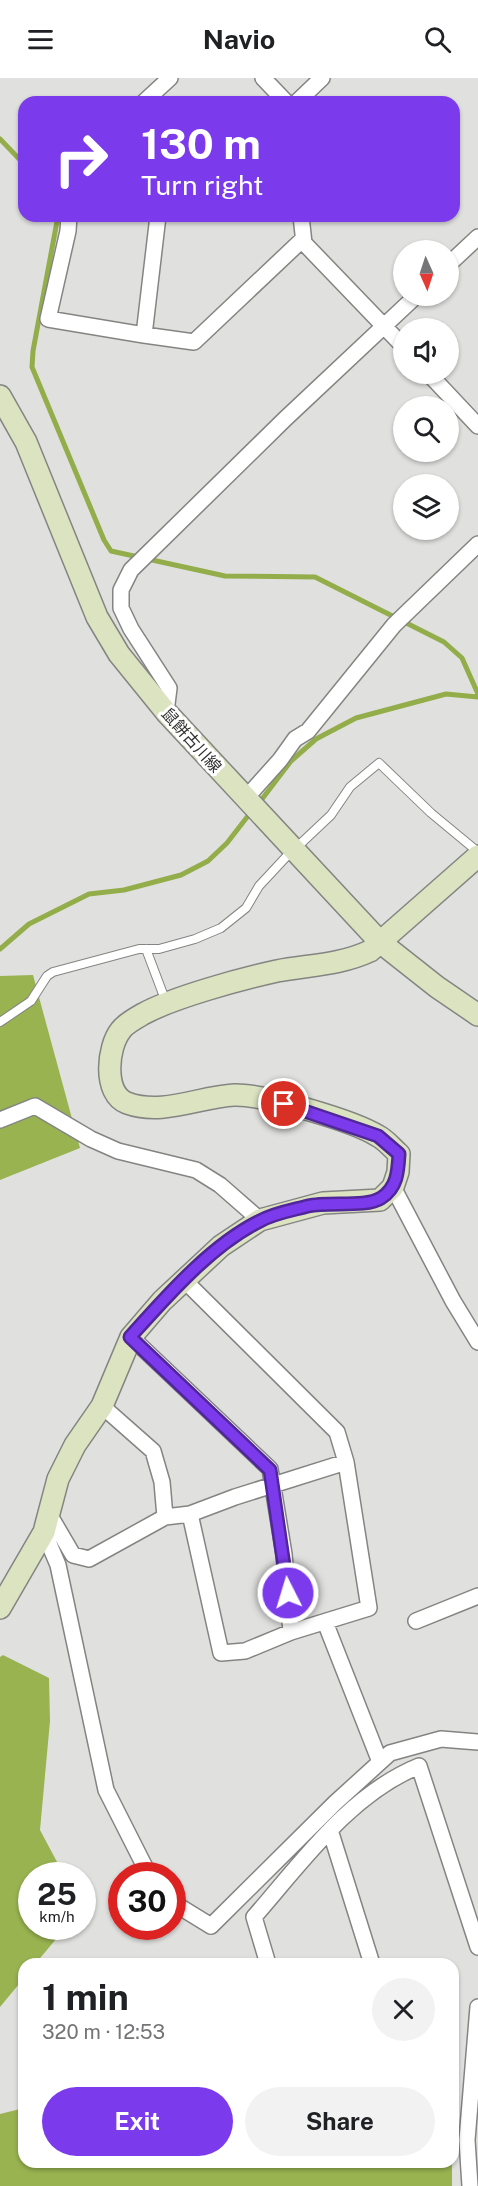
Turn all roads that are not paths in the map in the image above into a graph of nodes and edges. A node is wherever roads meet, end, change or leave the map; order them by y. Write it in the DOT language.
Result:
graph roads {
  1 [pos="170,78"];
  2 [pos="263,78"];
  3 [pos="322,78"];
  4 [pos="150,96"];
  5 [pos="280,96"];
  6 [pos="303,96"];
  7 [pos="69,222"];
  8 [pos="157,222"];
  9 [pos="302,222"];
  10 [pos="478,237"];
  11 [pos="303,239"];
  12 [pos="459,255"];
  13 [pos="405,306"];
  14 [pos="384,326"];
  15 [pos="144,334"];
  16 [pos="393,335"];
  17 [pos="438,384"];
  18 [pos="0,396"];
  19 [pos="478,426"];
  20 [pos="478,544"];
  21 [pos="166,712"];
  22 [pos="252,804"];
  23 [pos="291,853"];
  24 [pos="478,854"];
  25 [pos="380,942"];
  26 [pos="146,949"];
  27 [pos="167,1003"];
  28 [pos="478,1015"];
  29 [pos="0,1022"];
  30 [pos="0,1120"];
  31 [pos="393,1188"];
  32 [pos="260,1220"];
  33 [pos="185,1281"];
  34 [pos="130,1337"];
  35 [pos="478,1342"];
  36 [pos="102,1406"];
  37 [pos="346,1462"];
  38 [pos="273,1486"];
  39 [pos="190,1514"];
  40 [pos="165,1517"];
  41 [pos="46,1523"];
  42 [pos="478,1596"];
  43 [pos="0,1608"];
  44 [pos="416,1621"];
  45 [pos="325,1622"];
  46 [pos="291,1632"];
  47 [pos="478,1742"];
  48 [pos="380,1762"];
  49 [pos="330,1830"];
  50 [pos="142,1862"];
  51 [pos="186,1911"];
  52 [pos="478,1947"];
  53 [pos="266,1958"];
  54 [pos="370,1958"];
  55 [pos="478,2007"];
  56 [pos="475,2056"];
  57 [pos="470,2186"];
  1 -- 4 [label="street"];
  2 -- 5 [label="street"];
  3 -- 6 [label="street"];
  7 -- 15 [label="street"];
  8 -- 15 [label="street"];
  9 -- 11 [label="street"];
  10 -- 12 [label="street"];
  11 -- 14 [label="street"];
  11 -- 15 [label="street"];
  13 -- 14 [label="street"];
  14 -- 16 [label="street"];
  14 -- 21 [label="street"];
  17 -- 19 [label="street"];
  18 -- 21 [label="street, 鼠餅古川線"];
  20 -- 22 [label="street"];
  21 -- 22 [label="street, 鼠餅古川線"];
  22 -- 23 [label="street, 鼠餅古川線"];
  23 -- 24 [label="lane"];
  23 -- 25 [label="street, 鼠餅古川線"];
  23 -- 26 [label="lane"];
  24 -- 25 [label="street"];
  25 -- 27 [label="street"];
  25 -- 28 [label="street, 鼠餅古川線"];
  26 -- 27 [label="lane"];
  26 -- 29 [label="lane"];
  27 -- 31 [label="street"];
  30 -- 32 [label="street"];
  31 -- 32 [label="street"];
  31 -- 35 [label="street"];
  32 -- 33 [label="street"];
  33 -- 34 [label="street"];
  33 -- 37 [label="street"];
  34 -- 36 [label="street"];
  34 -- 38 [label="street"];
  36 -- 40 [label="street"];
  36 -- 41 [label="street"];
  37 -- 38 [label="street"];
  37 -- 45 [label="street"];
  38 -- 39 [label="street"];
  38 -- 46 [label="street"];
  39 -- 40 [label="street"];
  39 -- 46 [label="street"];
  40 -- 41 [label="street"];
  41 -- 43 [label="street"];
  41 -- 50 [label="street"];
  42 -- 44 [label="street"];
  45 -- 46 [label="street"];
  45 -- 48 [label="street"];
  47 -- 48 [label="street"];
  48 -- 51 [label="street"];
  49 -- 54 [label="street"];
  52 -- 53 [label="street"];
  55 -- 56 [label="street"];
  56 -- 57 [label="street"];
}
